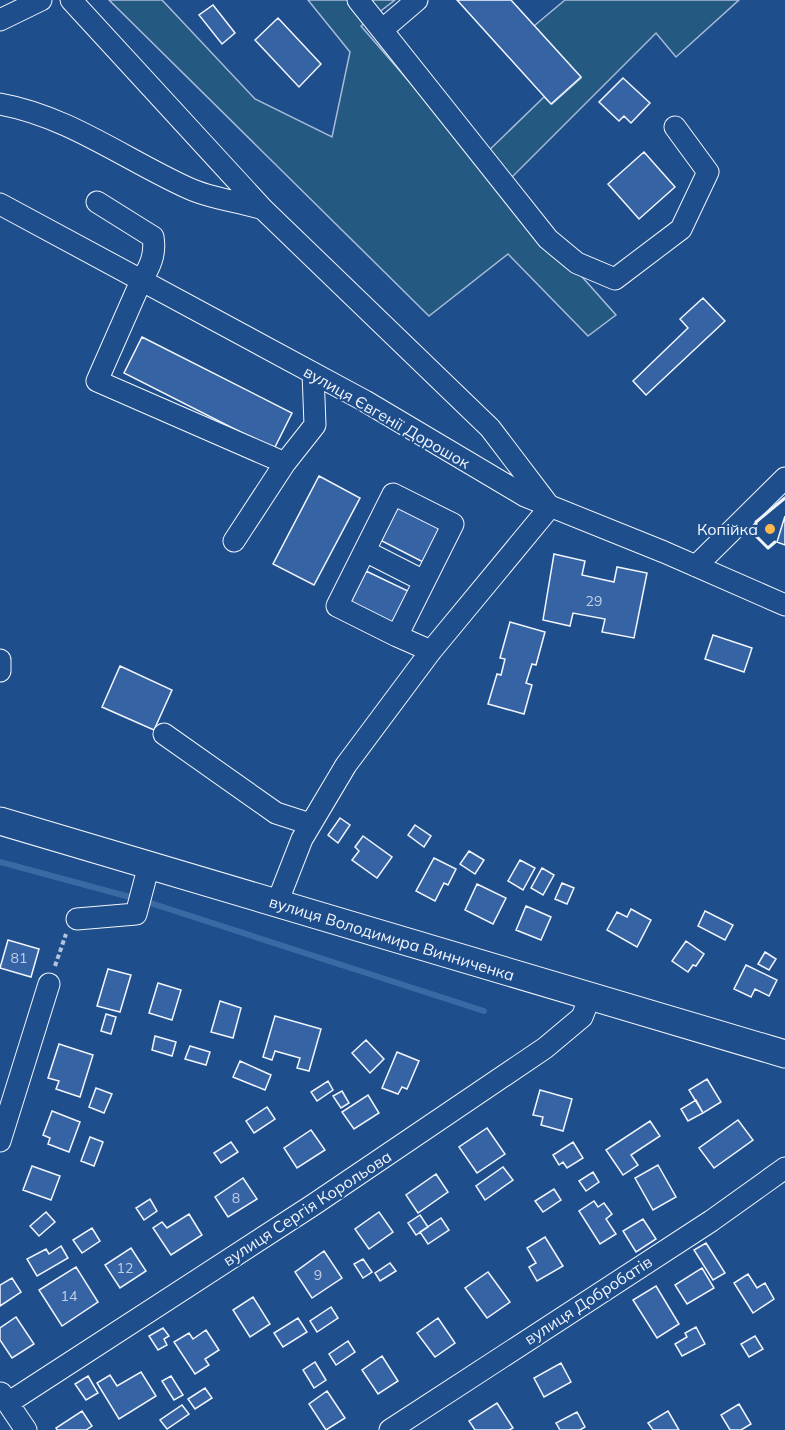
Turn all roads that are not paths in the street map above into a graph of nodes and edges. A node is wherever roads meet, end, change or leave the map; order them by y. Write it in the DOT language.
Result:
graph roads {
  1 [pos="41,0"];
  2 [pos="71,0"];
  3 [pos="358,0"];
  4 [pos="417,0"];
  5 [pos="0,20"];
  6 [pos="382,30"];
  7 [pos="0,104"];
  8 [pos="675,127"];
  9 [pos="97,202"];
  10 [pos="0,204"];
  11 [pos="263,210"];
  12 [pos="141,281"];
  13 [pos="313,373"];
  14 [pos="285,463"];
  15 [pos="785,478"];
  16 [pos="550,507"];
  17 [pos="234,541"];
  18 [pos="364,551"];
  19 [pos="696,566"];
  20 [pos="424,581"];
  21 [pos="785,605"];
  22 [pos="397,636"];
  23 [pos="430,651"];
  24 [pos="0,660"];
  25 [pos="0,671"];
  26 [pos="164,734"];
  27 [pos="0,820"];
  28 [pos="310,824"];
  29 [pos="148,864"];
  30 [pos="277,903"];
  31 [pos="76,919"];
  32 [pos="49,984"];
  33 [pos="590,997"];
  34 [pos="785,1054"];
  35 [pos="0,1141"];
  36 [pos="785,1168"];
  37 [pos="4,1397"];
  38 [pos="26,1430"];
  39 [pos="390,1430"];
  1 -- 5 [label="street"];
  2 -- 11 [label="street"];
  3 -- 6 [label="street"];
  4 -- 6 [label="street"];
  6 -- 8 [label="street"];
  7 -- 11 [label="street"];
  9 -- 12 [label="street"];
  10 -- 12 [label="street, вулиця Євгенії Дорошок"];
  11 -- 16 [label="street"];
  12 -- 13 [label="street, вулиця Євгенії Дорошок"];
  12 -- 14 [label="street"];
  13 -- 14 [label="street"];
  13 -- 16 [label="street, вулиця Євгенії Дорошок"];
  14 -- 17 [label="street"];
  15 -- 19 [label="street"];
  16 -- 19 [label="street, вулиця Євгенії Дорошок"];
  16 -- 23 [label="street"];
  18 -- 20 [label="street"];
  18 -- 20 [label="street"];
  18 -- 22 [label="street"];
  19 -- 21 [label="street, вулиця Євгенії Дорошок"];
  20 -- 22 [label="street"];
  22 -- 23 [label="street"];
  23 -- 28 [label="street"];
  24 -- 25 [label="street"];
  26 -- 28 [label="street"];
  27 -- 29 [label="main road, вулиця Володимира Винниченка"];
  28 -- 30 [label="street"];
  29 -- 30 [label="main road, вулиця Володимира Винниченка"];
  29 -- 31 [label="street"];
  30 -- 33 [label="main road, вулиця Володимира Винниченка"];
  32 -- 35 [label="street"];
  33 -- 34 [label="main road, вулиця Володимира Винниченка"];
  33 -- 37 [label="street, вулиця Сергія Корольова"];
  36 -- 39 [label="street, вулиця Добробатів"];
  37 -- 38 [label="street"];
}
